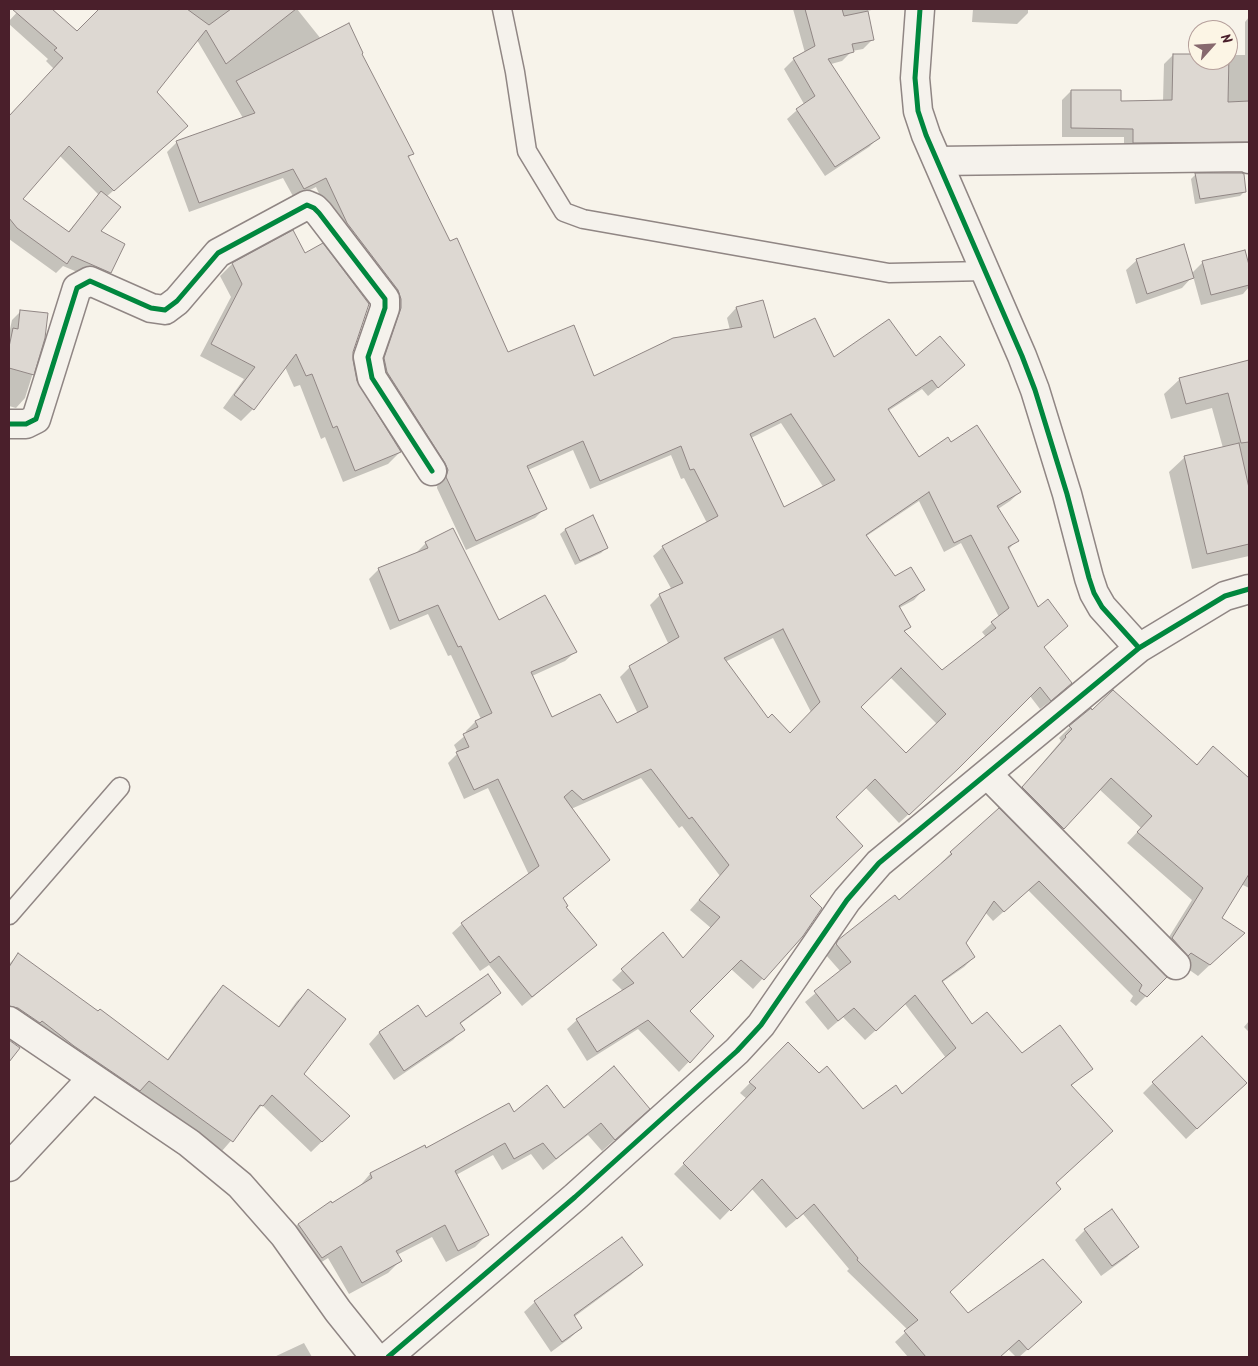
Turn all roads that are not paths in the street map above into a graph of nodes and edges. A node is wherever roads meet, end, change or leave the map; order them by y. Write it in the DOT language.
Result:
graph roads {
  1 [pos="502,9"];
  2 [pos="920,9"];
  3 [pos="1249,159"];
  4 [pos="938,161"];
  5 [pos="986,271"];
  6 [pos="9,424"];
  7 [pos="432,472"];
  8 [pos="1249,589"];
  9 [pos="1139,648"];
  10 [pos="987,774"];
  11 [pos="120,787"];
  12 [pos="9,914"];
  13 [pos="1176,965"];
  14 [pos="9,1021"];
  15 [pos="92,1078"];
  16 [pos="9,1166"];
  17 [pos="376,1357"];
  18 [pos="388,1357"];
  1 -- 5 [label="lane"];
  2 -- 4 [label="street"];
  3 -- 4 [label="street"];
  4 -- 5 [label="street"];
  5 -- 9 [label="street"];
  6 -- 7 [label="street"];
  8 -- 9 [label="street"];
  9 -- 10 [label="street"];
  10 -- 13 [label="street"];
  10 -- 18 [label="street"];
  11 -- 12 [label="lane"];
  14 -- 15 [label="street"];
  15 -- 16 [label="street"];
  15 -- 17 [label="street"];
}
